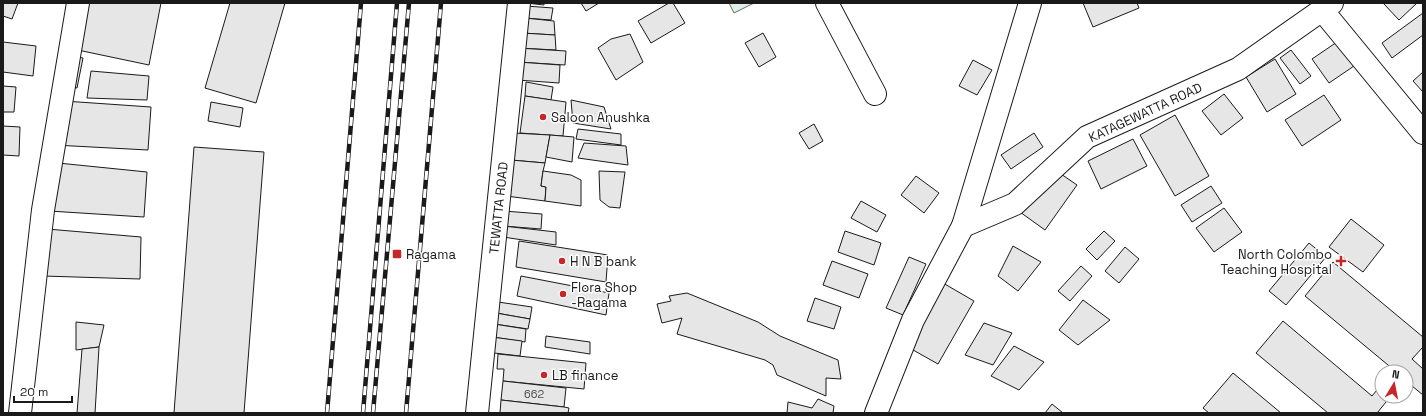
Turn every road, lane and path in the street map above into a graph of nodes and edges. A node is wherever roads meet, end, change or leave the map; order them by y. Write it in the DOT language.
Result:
graph roads {
  1 [pos="78,3"];
  2 [pos="519,3"];
  3 [pos="827,3"];
  4 [pos="1030,3"];
  5 [pos="1327,7"];
  6 [pos="875,94"];
  7 [pos="1423,133"];
  8 [pos="963,226"];
  9 [pos="20,413"];
  10 [pos="477,413"];
  11 [pos="876,413"];
  1 -- 9 [label="street"];
  2 -- 10 [label="street, TEWATTA ROAD"];
  3 -- 6 [label="street"];
  4 -- 8 [label="street"];
  5 -- 7 [label="street"];
  5 -- 8 [label="street, KATAGEWATTA ROAD"];
  8 -- 11 [label="street"];
}
